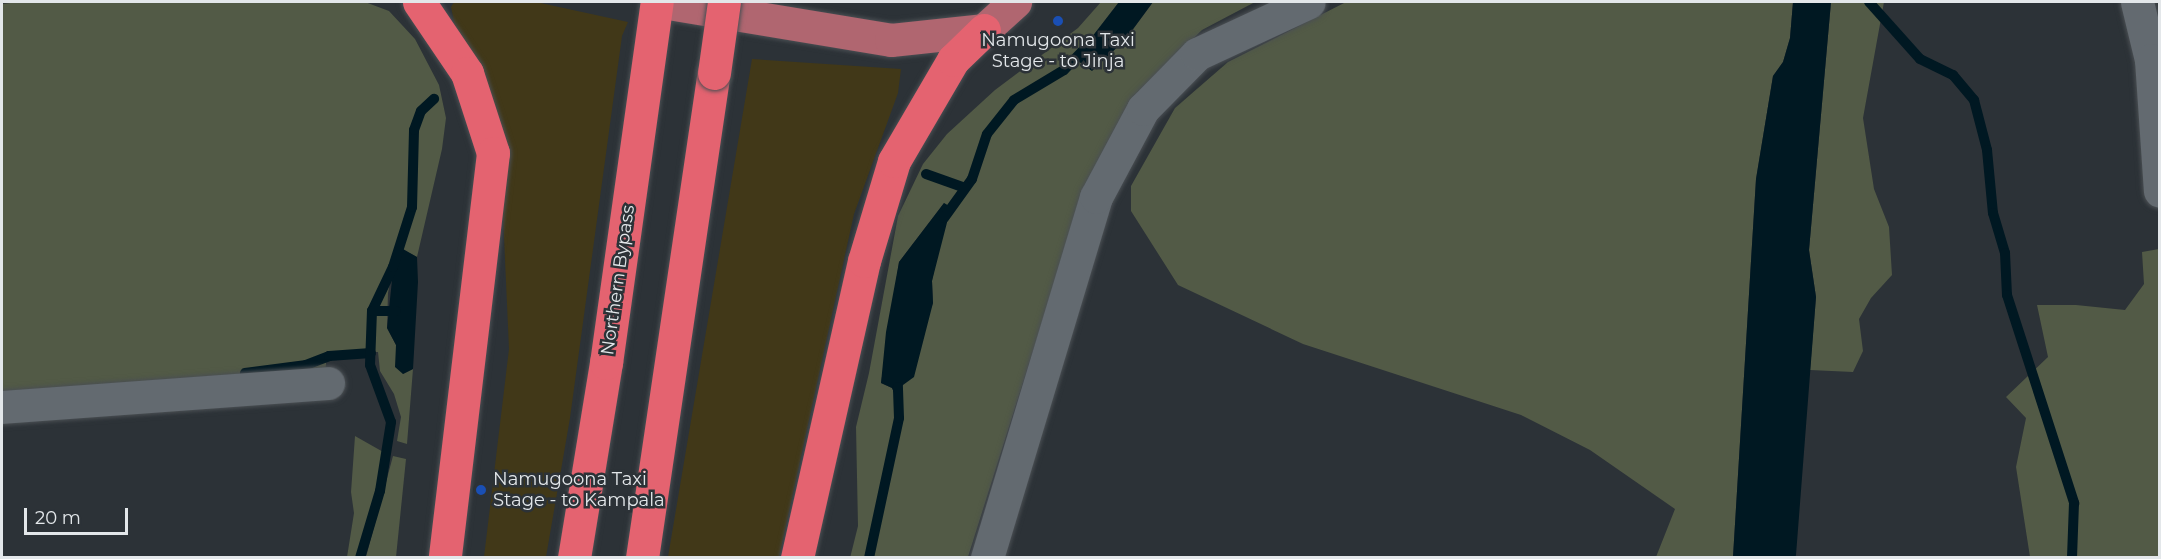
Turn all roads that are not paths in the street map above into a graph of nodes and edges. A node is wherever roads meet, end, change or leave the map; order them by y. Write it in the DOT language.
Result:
graph roads {
  1 [pos="419,2"];
  2 [pos="660,2"];
  3 [pos="724,2"];
  4 [pos="1015,2"];
  5 [pos="1309,2"];
  6 [pos="2137,2"];
  7 [pos="984,30"];
  8 [pos="2160,191"];
  9 [pos="328,384"];
  10 [pos="2,407"];
  11 [pos="445,558"];
  12 [pos="574,558"];
  13 [pos="642,558"];
  14 [pos="797,558"];
  15 [pos="987,558"];
  1 -- 11 [label="highway"];
  2 -- 7 [label="main road"];
  2 -- 12 [label="highway, Northern Bypass"];
  3 -- 13 [label="highway, bridge"];
  4 -- 7 [label="main road"];
  5 -- 15 [label="street"];
  6 -- 8 [label="street"];
  7 -- 14 [label="highway"];
  9 -- 10 [label="street"];
}
